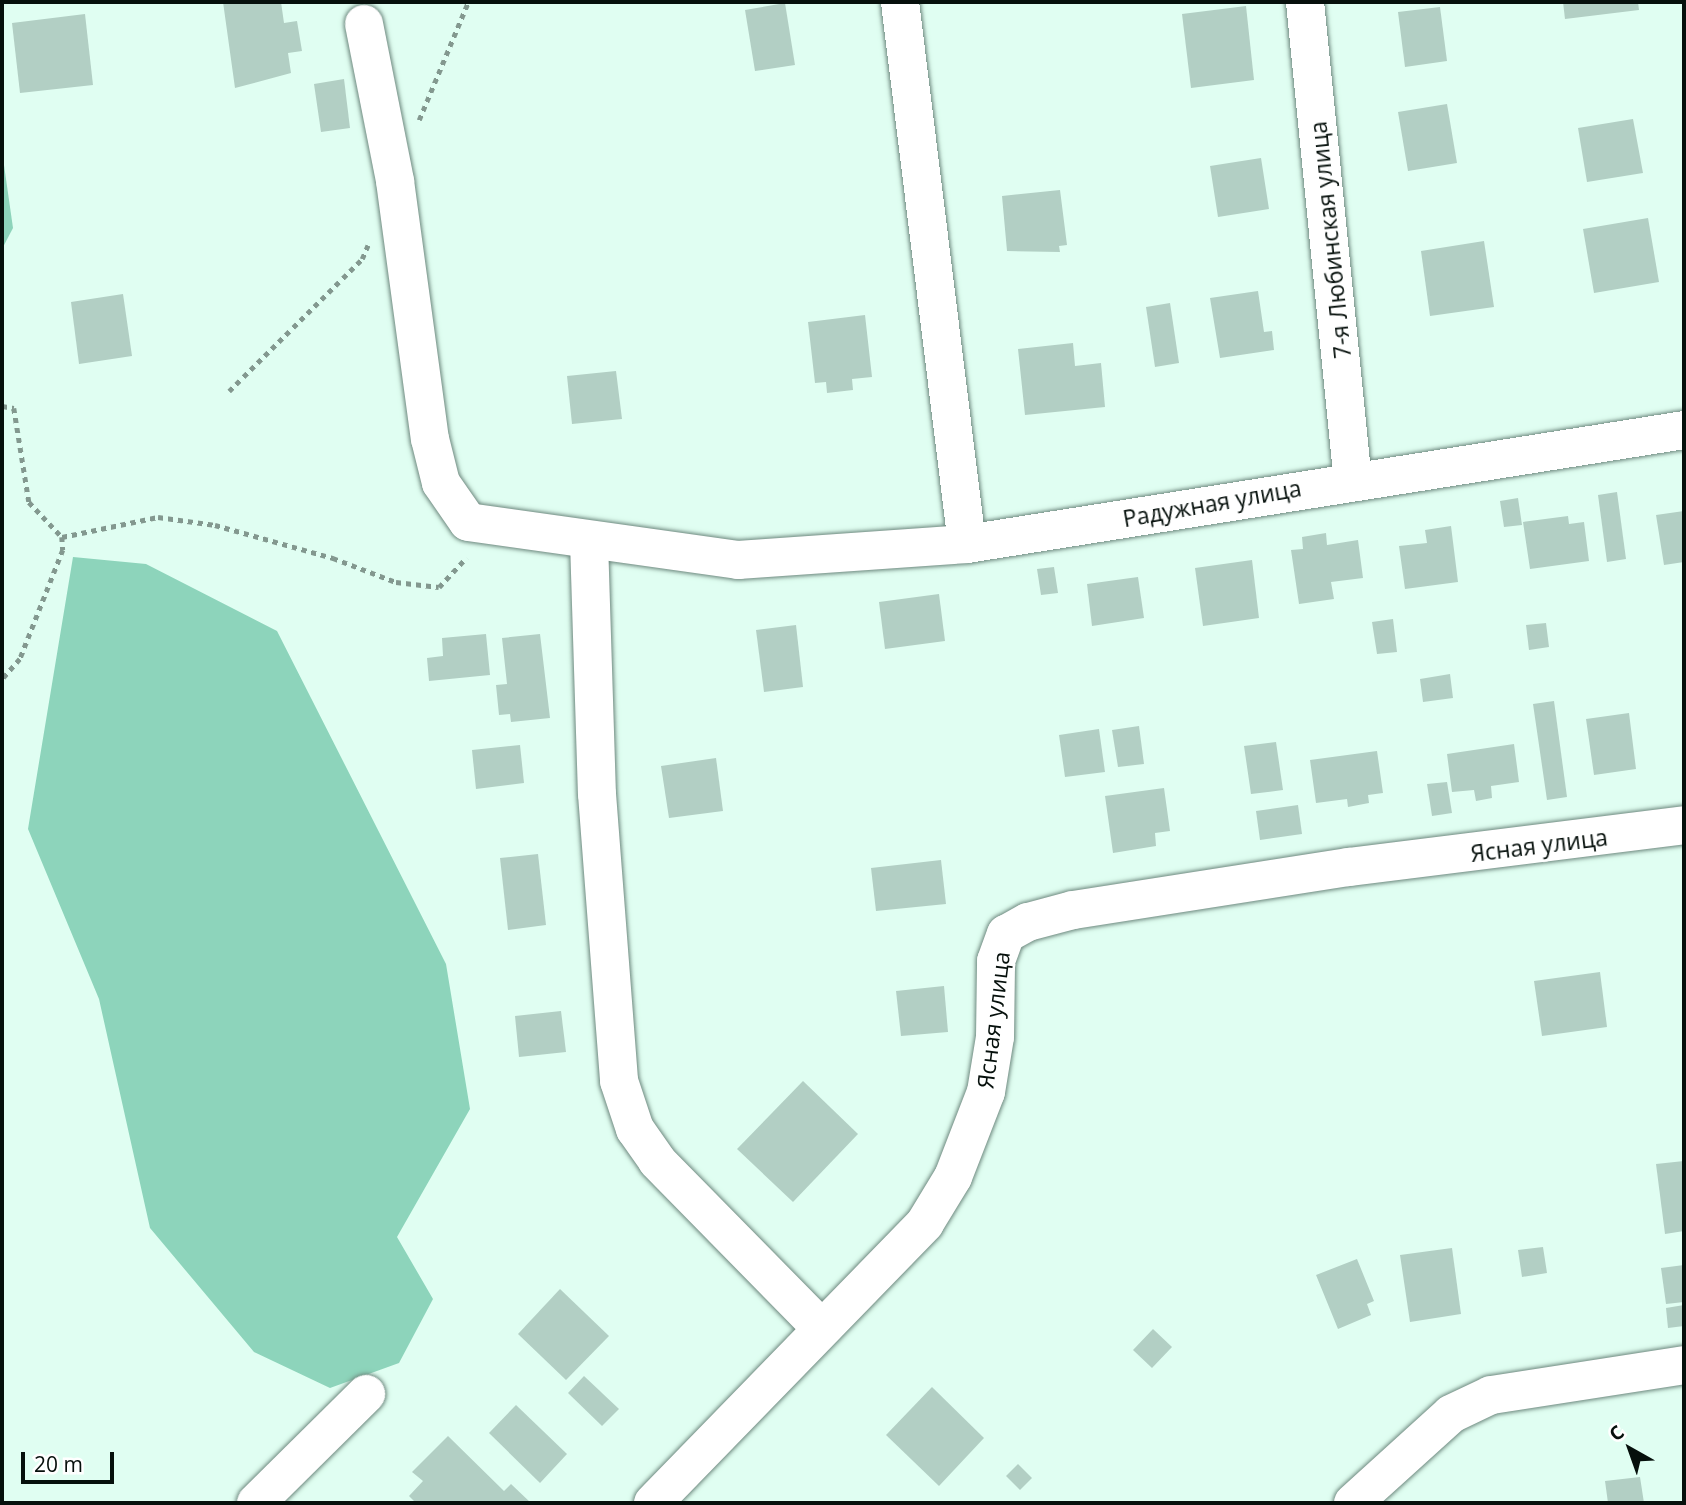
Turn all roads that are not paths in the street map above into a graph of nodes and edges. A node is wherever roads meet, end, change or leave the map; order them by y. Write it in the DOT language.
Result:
graph roads {
  1 [pos="900,2"];
  2 [pos="1305,2"];
  3 [pos="364,24"];
  4 [pos="1684,430"];
  5 [pos="1353,479"];
  6 [pos="589,541"];
  7 [pos="967,544"];
  8 [pos="1684,825"];
  9 [pos="822,1329"];
  10 [pos="1684,1365"];
  11 [pos="366,1394"];
  12 [pos="256,1503"];
  13 [pos="653,1503"];
  14 [pos="1353,1503"];
  1 -- 7 [label="street"];
  2 -- 5 [label="street, 7-я Любинская улица"];
  3 -- 6 [label="street, Радужная улица"];
  4 -- 5 [label="street, Радужная улица"];
  5 -- 7 [label="street, Радужная улица"];
  6 -- 7 [label="street, Радужная улица"];
  6 -- 9 [label="street"];
  8 -- 9 [label="street, Ясная улица"];
  9 -- 13 [label="street, Ясная улица"];
  10 -- 14 [label="street"];
  11 -- 12 [label="street"];
}
